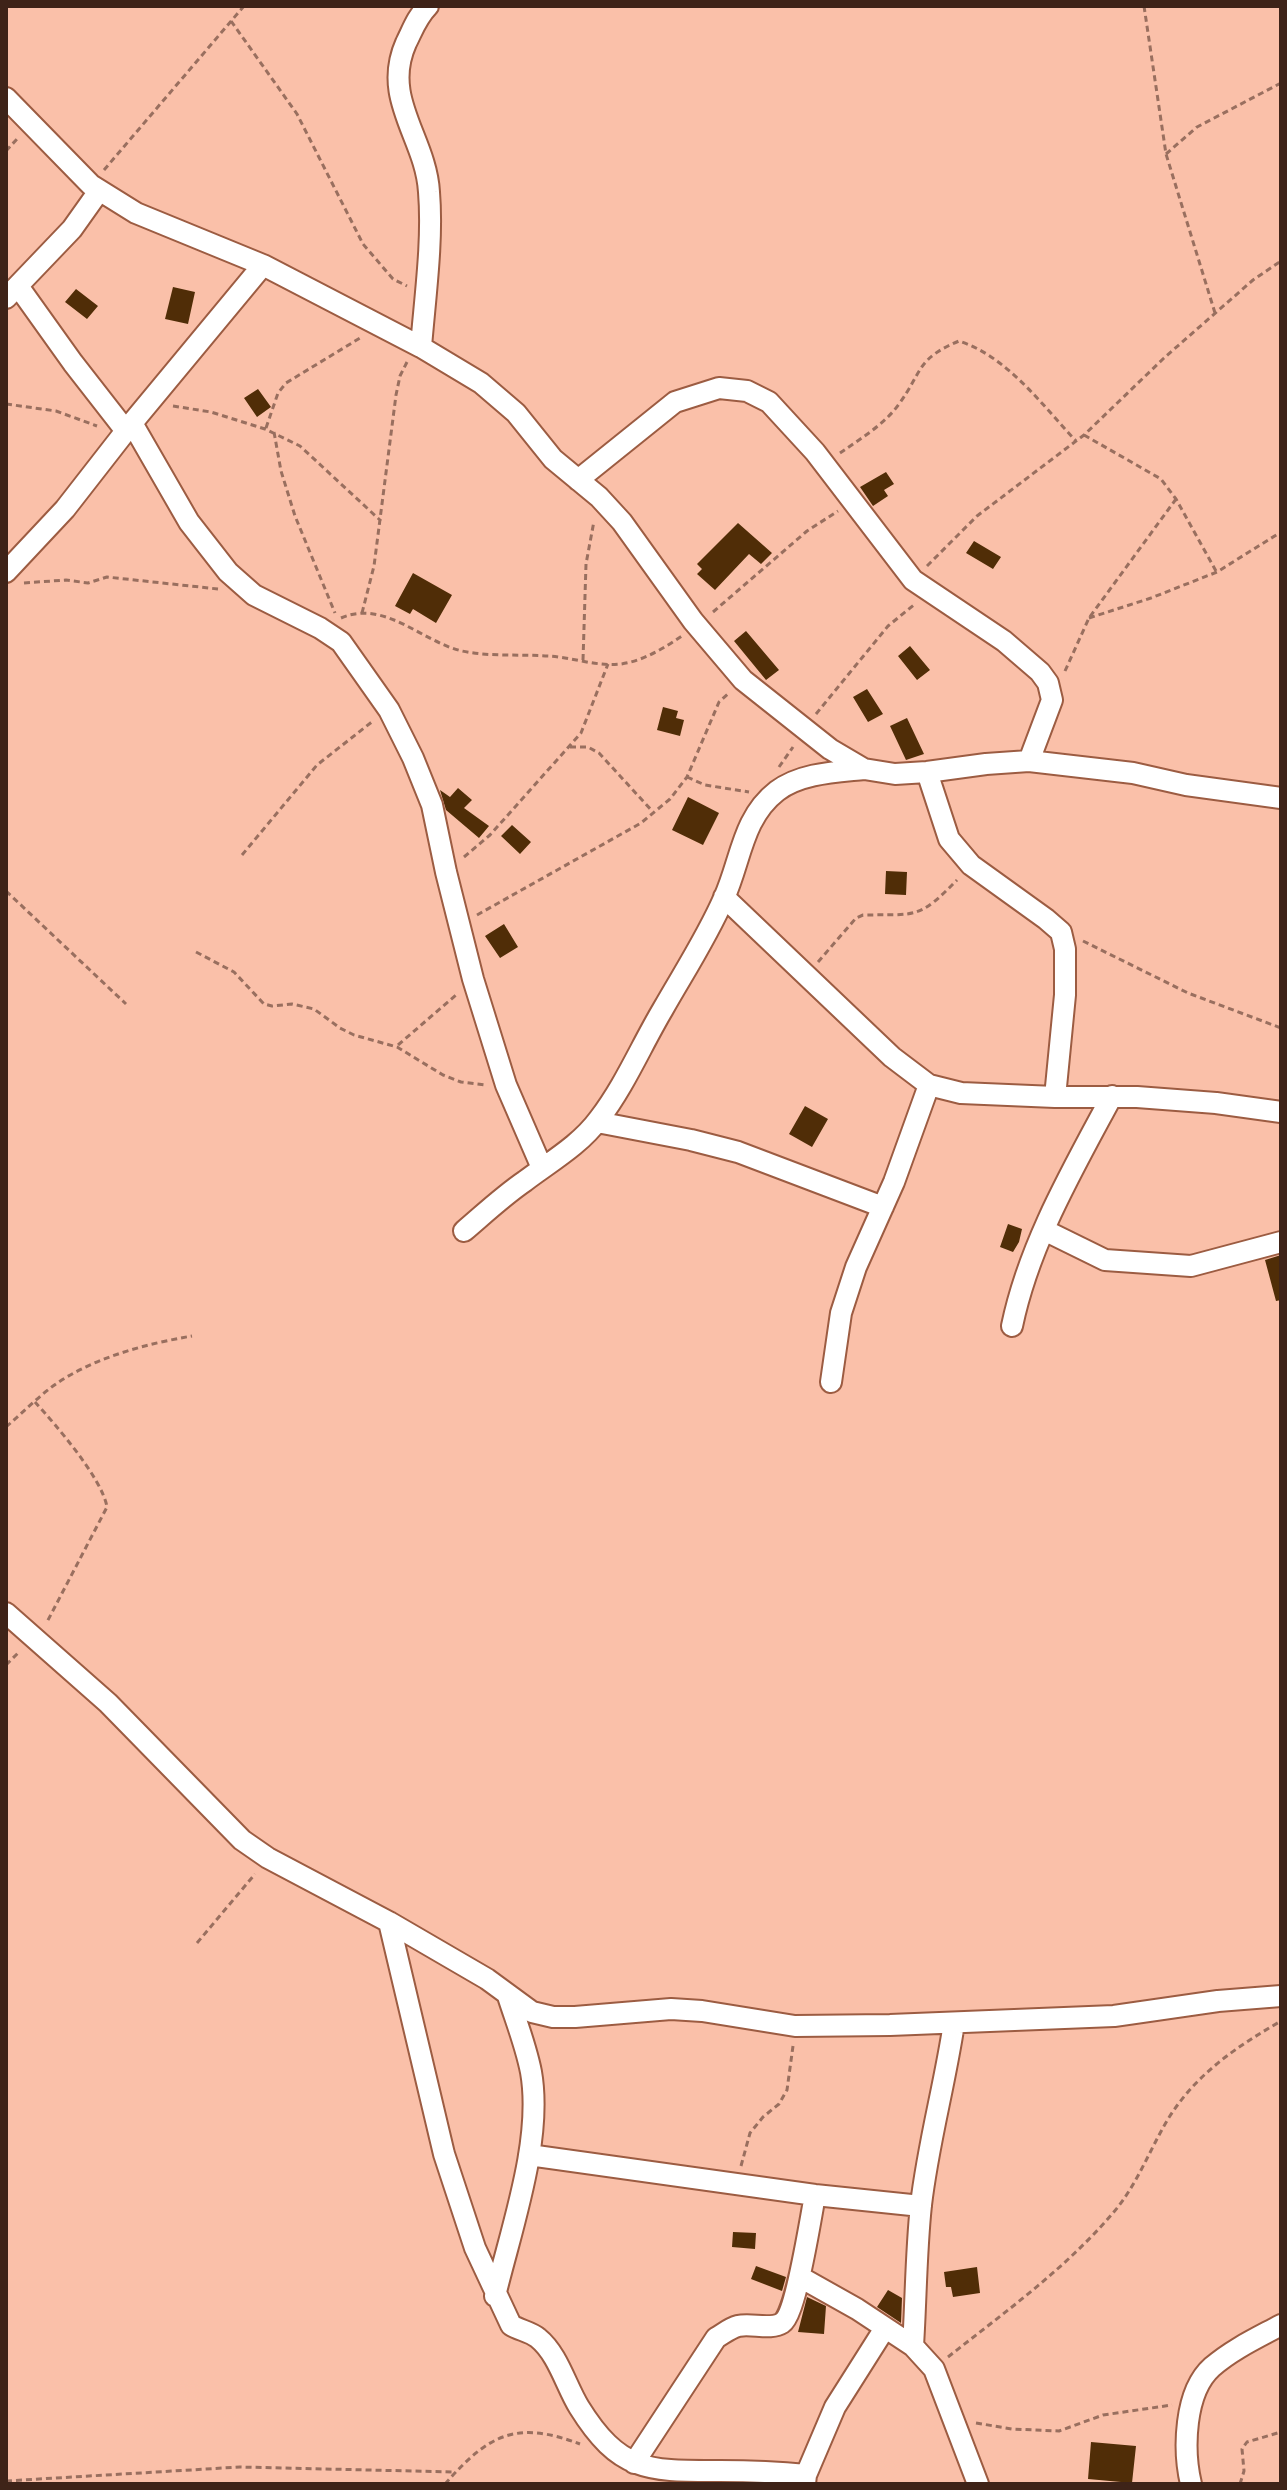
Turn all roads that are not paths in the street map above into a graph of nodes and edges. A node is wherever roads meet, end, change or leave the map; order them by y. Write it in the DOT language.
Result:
graph roads {
  1 [pos="428,6"];
  2 [pos="6,98"];
  3 [pos="95,188"];
  4 [pos="263,265"];
  5 [pos="12,292"];
  6 [pos="419,346"];
  7 [pos="127,430"];
  8 [pos="578,480"];
  9 [pos="13,578"];
  10 [pos="1029,761"];
  11 [pos="864,769"];
  12 [pos="927,772"];
  13 [pos="1281,798"];
  14 [pos="724,897"];
  15 [pos="929,1085"];
  16 [pos="1112,1096"];
  17 [pos="1055,1097"];
  18 [pos="1281,1112"];
  19 [pos="597,1122"];
  20 [pos="542,1168"];
  21 [pos="883,1207"];
  22 [pos="1044,1230"];
  23 [pos="464,1231"];
  24 [pos="1281,1242"];
  25 [pos="1012,1326"];
  26 [pos="831,1382"];
  27 [pos="6,1613"];
  28 [pos="389,1922"];
  29 [pos="508,1996"];
  30 [pos="1281,1996"];
  31 [pos="954,2023"];
  32 [pos="529,2155"];
  33 [pos="815,2195"];
  34 [pos="921,2206"];
  35 [pos="800,2277"];
  36 [pos="495,2296"];
  37 [pos="1281,2325"];
  38 [pos="885,2328"];
  39 [pos="913,2346"];
  40 [pos="628,2460"];
  41 [pos="806,2480"];
  42 [pos="978,2484"];
  43 [pos="1191,2484"];
  1 -- 6 [label="street"];
  2 -- 3 [label="street"];
  3 -- 4 [label="street"];
  3 -- 5 [label="street"];
  4 -- 6 [label="street"];
  4 -- 7 [label="street"];
  5 -- 7 [label="street"];
  6 -- 8 [label="street"];
  7 -- 9 [label="street"];
  7 -- 20 [label="street"];
  8 -- 10 [label="street"];
  8 -- 11 [label="street"];
  10 -- 12 [label="street"];
  10 -- 13 [label="street"];
  11 -- 12 [label="street"];
  11 -- 14 [label="street"];
  12 -- 17 [label="street"];
  14 -- 15 [label="street"];
  14 -- 19 [label="street"];
  15 -- 17 [label="street"];
  15 -- 21 [label="street"];
  16 -- 17 [label="street"];
  16 -- 18 [label="street"];
  16 -- 22 [label="street"];
  19 -- 20 [label="street"];
  19 -- 21 [label="street"];
  20 -- 23 [label="street"];
  21 -- 26 [label="street"];
  22 -- 24 [label="street"];
  22 -- 25 [label="street"];
  27 -- 28 [label="street"];
  28 -- 29 [label="street"];
  28 -- 36 [label="street"];
  29 -- 31 [label="street"];
  29 -- 32 [label="street"];
  30 -- 31 [label="street"];
  31 -- 34 [label="street"];
  32 -- 33 [label="street"];
  32 -- 36 [label="street"];
  33 -- 34 [label="street"];
  33 -- 35 [label="street"];
  34 -- 39 [label="street"];
  35 -- 38 [label="street"];
  35 -- 40 [label="street"];
  36 -- 40 [label="street"];
  37 -- 43 [label="street"];
  38 -- 39 [label="street"];
  38 -- 41 [label="street"];
  39 -- 42 [label="street"];
  40 -- 41 [label="street"];
}
